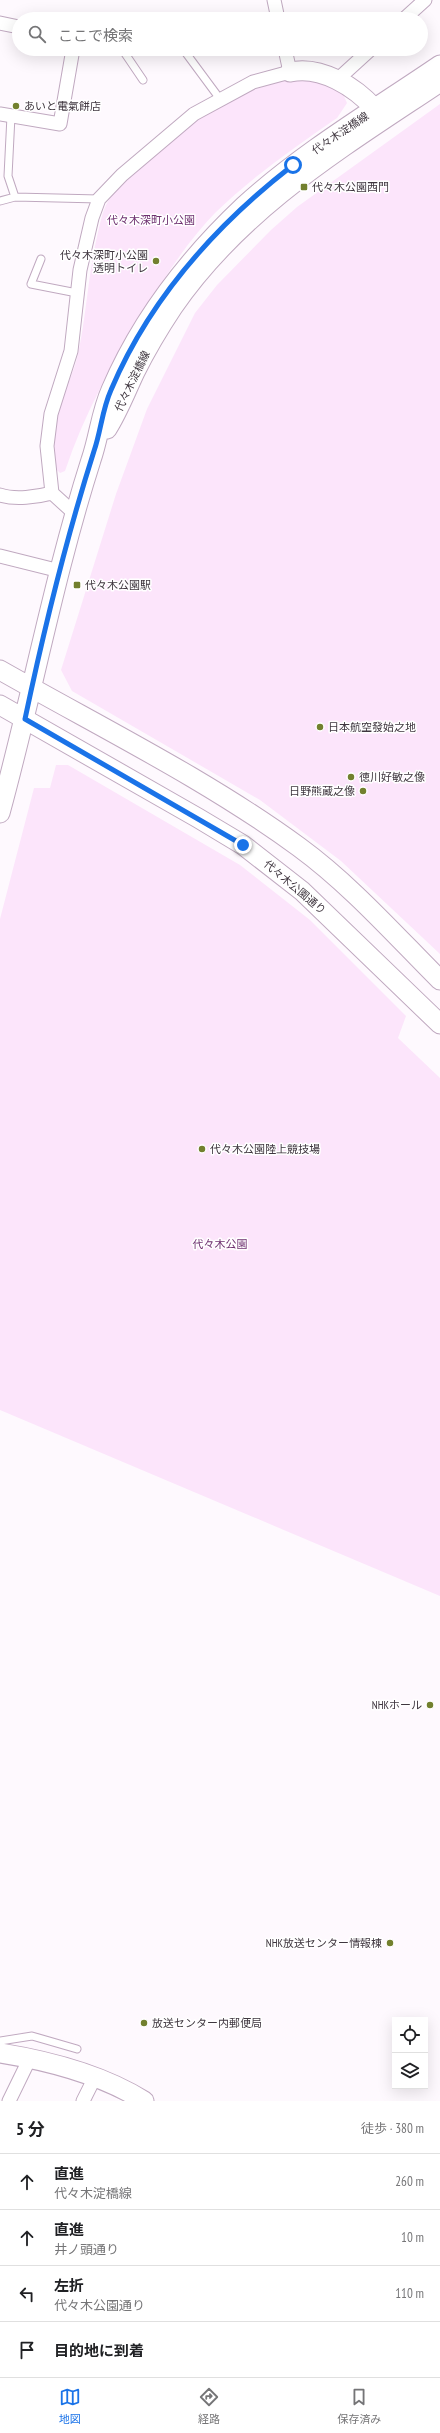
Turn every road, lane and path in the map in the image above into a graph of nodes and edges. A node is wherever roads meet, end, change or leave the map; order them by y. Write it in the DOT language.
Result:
graph roads {
  1 [pos="274,0"];
  2 [pos="425,0"];
  3 [pos="277,12"];
  4 [pos="412,12"];
  5 [pos="0,23"];
  6 [pos="12,26"];
  7 [pos="72,56"];
  8 [pos="128,56"];
  9 [pos="188,56"];
  10 [pos="287,56"];
  11 [pos="363,56"];
  12 [pos="440,65"];
  13 [pos="290,72"];
  14 [pos="143,80"];
  15 [pos="337,80"];
  16 [pos="440,82"];
  17 [pos="220,98"];
  18 [pos="375,109"];
  19 [pos="5,115"];
  20 [pos="15,198"];
  21 [pos="99,199"];
  22 [pos="0,201"];
  23 [pos="41,259"];
  24 [pos="77,293"];
  25 [pos="95,447"];
  26 [pos="52,493"];
  27 [pos="0,496"];
  28 [pos="74,513"];
  29 [pos="0,556"];
  30 [pos="60,571"];
  31 [pos="0,670"];
  32 [pos="31,688"];
  33 [pos="0,705"];
  34 [pos="25,719"];
  35 [pos="0,813"];
  36 [pos="440,980"];
  37 [pos="440,1024"];
  38 [pos="0,2041"];
  39 [pos="77,2049"];
  40 [pos="0,2053"];
  41 [pos="30,2058"];
  42 [pos="94,2077"];
  43 [pos="132,2098"];
  44 [pos="9,2101"];
  45 [pos="83,2101"];
  1 -- 3 [label="street"];
  2 -- 4 [label="street"];
  5 -- 6 [label="street"];
  7 -- 19 [label="street"];
  8 -- 14 [label="lane"];
  9 -- 17 [label="lane"];
  10 -- 13 [label="street"];
  11 -- 15 [label="street"];
  12 -- 18 [label="street, 代々木淀橋線"];
  13 -- 15 [label="street"];
  13 -- 17 [label="street"];
  15 -- 18 [label="street"];
  16 -- 25 [label="street, 代々木淀橋線"];
  17 -- 21 [label="street"];
  18 -- 25 [label="street, 代々木淀橋線"];
  19 -- 20 [label="lane"];
  20 -- 21 [label="lane"];
  20 -- 22 [label="lane"];
  21 -- 24 [label="street"];
  23 -- 24 [label="lane"];
  24 -- 26 [label="street"];
  25 -- 28 [label="street, 代々木淀橋線"];
  26 -- 27 [label="street"];
  26 -- 28 [label="street"];
  28 -- 30 [label="street, 代々木淀橋線"];
  29 -- 30 [label="street"];
  30 -- 32 [label="street, 代々木淀橋線"];
  31 -- 32 [label="street"];
  32 -- 34 [label="street, 代々木淀橋線"];
  32 -- 36 [label="street"];
  33 -- 34 [label="street, 代々木公園通り"];
  34 -- 35 [label="street, 代々木淀橋線"];
  34 -- 37 [label="street, 代々木公園通り"];
  38 -- 39 [label="lane"];
  40 -- 41 [label="street"];
  41 -- 42 [label="street"];
  41 -- 44 [label="street"];
  42 -- 43 [label="street"];
  42 -- 45 [label="street"];
}
